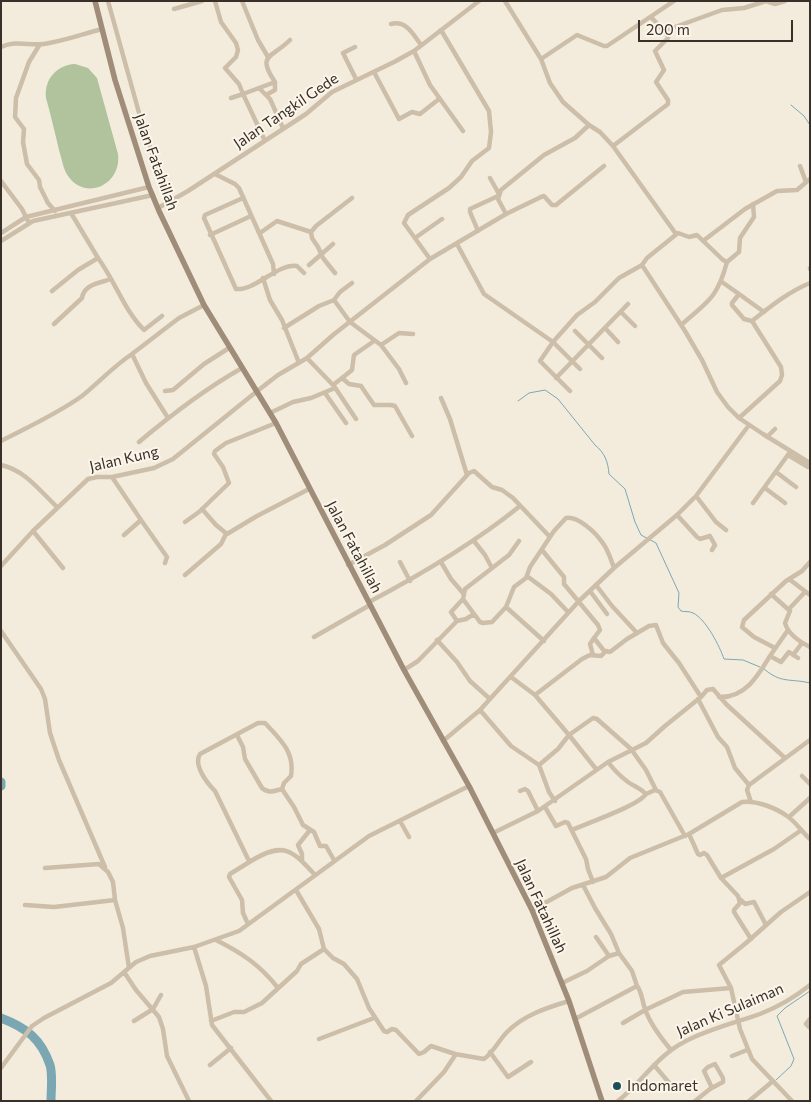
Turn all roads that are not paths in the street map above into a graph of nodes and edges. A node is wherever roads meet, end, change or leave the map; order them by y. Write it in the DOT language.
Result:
graph roads {
  1 [pos="95,1"];
  2 [pos="108,1"];
  3 [pos="202,1"];
  4 [pos="215,1"];
  5 [pos="242,1"];
  6 [pos="478,1"];
  7 [pos="505,1"];
  8 [pos="674,1"];
  9 [pos="766,1"];
  10 [pos="785,1"];
  11 [pos="174,9"];
  12 [pos="651,17"];
  13 [pos="391,24"];
  14 [pos="102,30"];
  15 [pos="441,30"];
  16 [pos="664,31"];
  17 [pos="290,40"];
  18 [pos="40,44"];
  19 [pos="421,45"];
  20 [pos="1,47"];
  21 [pos="355,47"];
  22 [pos="414,50"];
  23 [pos="268,57"];
  24 [pos="540,59"];
  25 [pos="374,72"];
  26 [pos="356,79"];
  27 [pos="275,82"];
  28 [pos="259,88"];
  29 [pos="243,94"];
  30 [pos="266,95"];
  31 [pos="231,98"];
  32 [pos="439,99"];
  33 [pos="588,125"];
  34 [pos="283,128"];
  35 [pos="463,132"];
  36 [pos="265,141"];
  37 [pos="613,146"];
  38 [pos="604,166"];
  39 [pos="800,166"];
  40 [pos="215,174"];
  41 [pos="490,178"];
  42 [pos="808,180"];
  43 [pos="1,181"];
  44 [pos="149,187"];
  45 [pos="153,195"];
  46 [pos="498,195"];
  47 [pos="243,198"];
  48 [pos="352,198"];
  49 [pos="169,204"];
  50 [pos="753,204"];
  51 [pos="158,208"];
  52 [pos="54,211"];
  53 [pos="71,213"];
  54 [pos="506,214"];
  55 [pos="251,216"];
  56 [pos="26,217"];
  57 [pos="442,219"];
  58 [pos="29,223"];
  59 [pos="478,231"];
  60 [pos="311,232"];
  61 [pos="1,233"];
  62 [pos="260,233"];
  63 [pos="676,234"];
  64 [pos="210,235"];
  65 [pos="415,238"];
  66 [pos="1,241"];
  67 [pos="703,241"];
  68 [pos="333,244"];
  69 [pos="457,244"];
  70 [pos="321,254"];
  71 [pos="98,258"];
  72 [pos="430,259"];
  73 [pos="727,262"];
  74 [pos="309,265"];
  75 [pos="642,265"];
  76 [pos="304,273"];
  77 [pos="335,273"];
  78 [pos="274,274"];
  79 [pos="263,278"];
  80 [pos="111,279"];
  81 [pos="722,282"];
  82 [pos="352,283"];
  83 [pos="810,283"];
  84 [pos="52,291"];
  85 [pos="739,294"];
  86 [pos="334,300"];
  87 [pos="628,304"];
  88 [pos="204,305"];
  89 [pos="621,312"];
  90 [pos="764,312"];
  91 [pos="162,316"];
  92 [pos="752,321"];
  93 [pos="350,322"];
  94 [pos="54,324"];
  95 [pos="681,325"];
  96 [pos="635,326"];
  97 [pos="284,328"];
  98 [pos="605,328"];
  99 [pos="575,331"];
  100 [pos="413,334"];
  101 [pos="374,341"];
  102 [pos="553,342"];
  103 [pos="618,342"];
  104 [pos="588,344"];
  105 [pos="381,345"];
  106 [pos="229,348"];
  107 [pos="132,354"];
  108 [pos="307,358"];
  109 [pos="602,358"];
  110 [pos="572,361"];
  111 [pos="299,363"];
  112 [pos="242,368"];
  113 [pos="580,370"];
  114 [pos="342,378"];
  115 [pos="556,378"];
  116 [pos="406,383"];
  117 [pos="334,386"];
  118 [pos="165,391"];
  119 [pos="570,391"];
  120 [pos="256,392"];
  121 [pos="325,392"];
  122 [pos="441,398"];
  123 [pos="270,413"];
  124 [pos="168,418"];
  125 [pos="739,418"];
  126 [pos="356,419"];
  127 [pos="276,422"];
  128 [pos="346,423"];
  129 [pos="749,425"];
  130 [pos="774,429"];
  131 [pos="412,436"];
  132 [pos="767,437"];
  133 [pos="1,441"];
  134 [pos="139,442"];
  135 [pos="789,453"];
  136 [pos="1,465"];
  137 [pos="809,465"];
  138 [pos="776,472"];
  139 [pos="467,475"];
  140 [pos="112,477"];
  141 [pos="796,487"];
  142 [pos="765,488"];
  143 [pos="309,489"];
  144 [pos="696,496"];
  145 [pos="753,503"];
  146 [pos="785,503"];
  147 [pos="520,506"];
  148 [pos="57,507"];
  149 [pos="202,509"];
  150 [pos="677,515"];
  151 [pos="141,520"];
  152 [pos="186,522"];
  153 [pos="726,530"];
  154 [pos="33,531"];
  155 [pos="226,534"];
  156 [pos="124,535"];
  157 [pos="550,537"];
  158 [pos="519,540"];
  159 [pos="474,541"];
  160 [pos="542,550"];
  161 [pos="712,550"];
  162 [pos="400,562"];
  163 [pos="441,562"];
  164 [pos="810,562"];
  165 [pos="165,563"];
  166 [pos="348,564"];
  167 [pos="1,566"];
  168 [pos="63,568"];
  169 [pos="492,568"];
  170 [pos="614,568"];
  171 [pos="184,575"];
  172 [pos="527,576"];
  173 [pos="410,580"];
  174 [pos="789,580"];
  175 [pos="596,585"];
  176 [pos="590,591"];
  177 [pos="771,594"];
  178 [pos="807,594"];
  179 [pos="463,596"];
  180 [pos="579,601"];
  181 [pos="370,603"];
  182 [pos="506,607"];
  183 [pos="789,609"];
  184 [pos="568,612"];
  185 [pos="474,614"];
  186 [pos="607,614"];
  187 [pos="457,621"];
  188 [pos="788,630"];
  189 [pos="1,631"];
  190 [pos="637,633"];
  191 [pos="314,637"];
  192 [pos="594,638"];
  193 [pos="438,640"];
  194 [pos="544,641"];
  195 [pos="802,643"];
  196 [pos="810,647"];
  197 [pos="775,648"];
  198 [pos="606,652"];
  199 [pos="793,655"];
  200 [pos="593,656"];
  201 [pos="770,656"];
  202 [pos="798,658"];
  203 [pos="404,670"];
  204 [pos="511,677"];
  205 [pos="536,695"];
  206 [pos="719,697"];
  207 [pos="700,698"];
  208 [pos="490,699"];
  209 [pos="480,710"];
  210 [pos="237,735"];
  211 [pos="569,735"];
  212 [pos="810,740"];
  213 [pos="444,741"];
  214 [pos="631,750"];
  215 [pos="784,758"];
  216 [pos="608,762"];
  217 [pos="539,764"];
  218 [pos="596,769"];
  219 [pos="802,776"];
  220 [pos="810,784"];
  221 [pos="749,785"];
  222 [pos="469,786"];
  223 [pos="282,789"];
  224 [pos="656,790"];
  225 [pos="520,791"];
  226 [pos="646,794"];
  227 [pos="810,798"];
  228 [pos="555,801"];
  229 [pos="752,802"];
  230 [pos="545,807"];
  231 [pos="538,811"];
  232 [pos="789,817"];
  233 [pos="400,821"];
  234 [pos="310,830"];
  235 [pos="572,830"];
  236 [pos="800,831"];
  237 [pos="493,833"];
  238 [pos="687,835"];
  239 [pos="408,837"];
  240 [pos="810,838"];
  241 [pos="334,860"];
  242 [pos="251,861"];
  243 [pos="302,862"];
  244 [pos="105,867"];
  245 [pos="45,868"];
  246 [pos="315,875"];
  247 [pos="722,878"];
  248 [pos="593,882"];
  249 [pos="583,885"];
  250 [pos="296,890"];
  251 [pos="810,892"];
  252 [pos="740,899"];
  253 [pos="115,900"];
  254 [pos="25,906"];
  255 [pos="532,910"];
  256 [pos="248,924"];
  257 [pos="766,924"];
  258 [pos="596,938"];
  259 [pos="751,939"];
  260 [pos="213,940"];
  261 [pos="194,947"];
  262 [pos="324,949"];
  263 [pos="619,953"];
  264 [pos="609,956"];
  265 [pos="126,970"];
  266 [pos="562,983"];
  267 [pos="810,985"];
  268 [pos="637,986"];
  269 [pos="278,988"];
  270 [pos="731,990"];
  271 [pos="161,995"];
  272 [pos="569,1001"];
  273 [pos="153,1009"];
  274 [pos="645,1010"];
  275 [pos="147,1013"];
  276 [pos="374,1018"];
  277 [pos="575,1019"];
  278 [pos="810,1019"];
  279 [pos="150,1020"];
  280 [pos="134,1021"];
  281 [pos="211,1021"];
  282 [pos="738,1021"];
  283 [pos="623,1023"];
  284 [pos="810,1028"];
  285 [pos="319,1039"];
  286 [pos="231,1048"];
  287 [pos="671,1050"];
  288 [pos="747,1050"];
  289 [pos="490,1052"];
  290 [pos="456,1054"];
  291 [pos="732,1056"];
  292 [pos="531,1062"];
  293 [pos="210,1065"];
  294 [pos="654,1065"];
  295 [pos="1,1068"];
  296 [pos="773,1081"];
  297 [pos="671,1085"];
  298 [pos="712,1088"];
  299 [pos="189,1101"];
  300 [pos="271,1101"];
  301 [pos="416,1101"];
  302 [pos="602,1101"];
  303 [pos="618,1101"];
  304 [pos="695,1101"];
  305 [pos="749,1101"];
  306 [pos="792,1101"];
  1 -- 14 [label="street, Jalan Fatahillah"];
  2 -- 49 [label="street"];
  3 -- 11 [label="street"];
  4 -- 29 [label="street"];
  5 -- 23 [label="street"];
  6 -- 15 [label="street, Jalan Tangkil Gede"];
  7 -- 24 [label="street"];
  8 -- 12 [label="street"];
  9 -- 10 [label="street"];
  9 -- 16 [label="street"];
  12 -- 16 [label="street"];
  12 -- 24 [label="street"];
  13 -- 19 [label="street"];
  14 -- 18 [label="street"];
  14 -- 44 [label="street, Jalan Fatahillah"];
  15 -- 19 [label="street, Jalan Tangkil Gede"];
  15 -- 65 [label="street"];
  16 -- 37 [label="street"];
  17 -- 23 [label="street"];
  18 -- 20 [label="street"];
  18 -- 52 [label="street"];
  19 -- 22 [label="street, Jalan Tangkil Gede"];
  21 -- 26 [label="street"];
  22 -- 25 [label="street, Jalan Tangkil Gede"];
  22 -- 32 [label="street"];
  23 -- 27 [label="street"];
  24 -- 33 [label="street"];
  25 -- 26 [label="street, Jalan Tangkil Gede"];
  25 -- 32 [label="street"];
  26 -- 34 [label="street, Jalan Tangkil Gede"];
  27 -- 28 [label="street"];
  27 -- 30 [label="street"];
  28 -- 29 [label="street"];
  28 -- 30 [label="street"];
  29 -- 31 [label="street"];
  29 -- 36 [label="street"];
  30 -- 34 [label="street"];
  32 -- 35 [label="street"];
  33 -- 37 [label="street"];
  33 -- 46 [label="street"];
  34 -- 36 [label="street, Jalan Tangkil Gede"];
  36 -- 40 [label="street, Jalan Tangkil Gede"];
  37 -- 63 [label="street"];
  38 -- 54 [label="street, Jalan Kung"];
  39 -- 42 [label="street"];
  40 -- 47 [label="street"];
  40 -- 49 [label="street, Jalan Tangkil Gede"];
  41 -- 46 [label="street"];
  42 -- 50 [label="street"];
  43 -- 56 [label="street"];
  44 -- 45 [label="street, Jalan Fatahillah"];
  44 -- 52 [label="street"];
  45 -- 51 [label="street, Jalan Fatahillah"];
  45 -- 53 [label="street"];
  46 -- 54 [label="street"];
  46 -- 59 [label="street"];
  47 -- 55 [label="street"];
  47 -- 64 [label="street"];
  48 -- 60 [label="street"];
  49 -- 51 [label="street, Jalan Tangkil Gede"];
  50 -- 67 [label="street"];
  50 -- 73 [label="street"];
  51 -- 88 [label="street, Jalan Fatahillah"];
  52 -- 56 [label="street"];
  53 -- 58 [label="street"];
  53 -- 71 [label="street"];
  54 -- 59 [label="street, Jalan Kung"];
  55 -- 62 [label="street"];
  55 -- 64 [label="street"];
  56 -- 58 [label="street"];
  56 -- 61 [label="street"];
  57 -- 65 [label="street"];
  58 -- 66 [label="street"];
  59 -- 69 [label="street, Jalan Kung"];
  60 -- 62 [label="street"];
  60 -- 70 [label="street"];
  62 -- 78 [label="street"];
  63 -- 67 [label="street"];
  63 -- 75 [label="street"];
  64 -- 79 [label="street"];
  65 -- 72 [label="street"];
  67 -- 73 [label="street"];
  68 -- 70 [label="street"];
  69 -- 72 [label="street, Jalan Kung"];
  69 -- 102 [label="street"];
  70 -- 74 [label="street"];
  70 -- 77 [label="street"];
  71 -- 80 [label="street"];
  71 -- 84 [label="street"];
  72 -- 93 [label="street, Jalan Kung"];
  73 -- 81 [label="street"];
  75 -- 95 [label="street"];
  75 -- 102 [label="street"];
  76 -- 78 [label="street"];
  78 -- 79 [label="street"];
  79 -- 97 [label="street"];
  80 -- 91 [label="street"];
  80 -- 94 [label="street"];
  81 -- 85 [label="street"];
  81 -- 95 [label="street"];
  82 -- 86 [label="street"];
  83 -- 90 [label="street"];
  85 -- 90 [label="street"];
  85 -- 92 [label="street"];
  86 -- 93 [label="street"];
  86 -- 97 [label="street"];
  87 -- 89 [label="street"];
  88 -- 106 [label="street, Jalan Fatahillah"];
  88 -- 107 [label="street"];
  89 -- 96 [label="street"];
  89 -- 98 [label="street"];
  90 -- 92 [label="street"];
  92 -- 125 [label="street"];
  93 -- 101 [label="street"];
  93 -- 108 [label="street, Jalan Kung"];
  95 -- 125 [label="street"];
  97 -- 111 [label="street"];
  98 -- 103 [label="street"];
  98 -- 104 [label="street"];
  99 -- 104 [label="street"];
  100 -- 105 [label="street"];
  101 -- 105 [label="street"];
  101 -- 114 [label="street"];
  102 -- 110 [label="street"];
  102 -- 115 [label="street"];
  104 -- 109 [label="street"];
  104 -- 110 [label="street"];
  105 -- 116 [label="street"];
  106 -- 112 [label="street, Jalan Fatahillah"];
  106 -- 118 [label="street"];
  107 -- 124 [label="street"];
  107 -- 133 [label="street"];
  108 -- 111 [label="street, Jalan Kung"];
  108 -- 117 [label="street"];
  110 -- 113 [label="street"];
  110 -- 115 [label="street"];
  111 -- 120 [label="street, Jalan Kung"];
  112 -- 120 [label="street, Jalan Fatahillah"];
  112 -- 124 [label="street"];
  114 -- 117 [label="street"];
  114 -- 131 [label="street"];
  115 -- 119 [label="street"];
  117 -- 121 [label="street"];
  117 -- 126 [label="street"];
  120 -- 123 [label="street, Jalan Fatahillah"];
  120 -- 140 [label="street, Jalan Kung"];
  121 -- 123 [label="street"];
  121 -- 128 [label="street"];
  122 -- 139 [label="street"];
  123 -- 127 [label="street, Jalan Fatahillah"];
  124 -- 134 [label="street"];
  125 -- 129 [label="street"];
  127 -- 143 [label="street, Jalan Fatahillah"];
  127 -- 149 [label="street"];
  129 -- 132 [label="street"];
  129 -- 144 [label="street"];
  130 -- 132 [label="street"];
  132 -- 135 [label="street"];
  135 -- 137 [label="street"];
  135 -- 138 [label="street"];
  136 -- 148 [label="street"];
  138 -- 141 [label="street"];
  138 -- 142 [label="street"];
  139 -- 147 [label="street"];
  139 -- 166 [label="street"];
  140 -- 148 [label="street, Jalan Kung"];
  140 -- 151 [label="street"];
  142 -- 145 [label="street"];
  142 -- 146 [label="street"];
  143 -- 155 [label="street"];
  143 -- 166 [label="street, Jalan Fatahillah"];
  144 -- 150 [label="street"];
  144 -- 153 [label="street"];
  147 -- 157 [label="street"];
  147 -- 159 [label="street"];
  148 -- 154 [label="street, Jalan Kung"];
  149 -- 152 [label="street"];
  149 -- 155 [label="street"];
  150 -- 161 [label="street"];
  150 -- 170 [label="street"];
  151 -- 156 [label="street"];
  151 -- 165 [label="street"];
  154 -- 167 [label="street, Jalan Kung"];
  154 -- 168 [label="street"];
  155 -- 171 [label="street"];
  157 -- 160 [label="street"];
  157 -- 170 [label="street"];
  158 -- 169 [label="street"];
  159 -- 163 [label="street"];
  159 -- 169 [label="street"];
  160 -- 172 [label="street"];
  160 -- 180 [label="street"];
  162 -- 173 [label="street"];
  163 -- 173 [label="street"];
  163 -- 179 [label="street"];
  164 -- 174 [label="street"];
  166 -- 181 [label="street, Jalan Fatahillah"];
  169 -- 179 [label="street"];
  170 -- 175 [label="street"];
  172 -- 182 [label="street"];
  172 -- 184 [label="street"];
  173 -- 181 [label="street"];
  174 -- 177 [label="street"];
  174 -- 178 [label="street"];
  175 -- 176 [label="street"];
  175 -- 190 [label="street"];
  176 -- 180 [label="street"];
  176 -- 186 [label="street"];
  177 -- 183 [label="street"];
  177 -- 197 [label="street"];
  178 -- 183 [label="street"];
  179 -- 185 [label="street"];
  179 -- 187 [label="street"];
  180 -- 184 [label="street"];
  180 -- 192 [label="street"];
  181 -- 191 [label="street"];
  181 -- 203 [label="street, Jalan Fatahillah"];
  182 -- 185 [label="street"];
  182 -- 194 [label="street"];
  183 -- 188 [label="street"];
  184 -- 194 [label="street"];
  185 -- 187 [label="street"];
  187 -- 193 [label="street"];
  188 -- 195 [label="street"];
  188 -- 197 [label="street"];
  189 -- 244 [label="street"];
  190 -- 198 [label="street"];
  190 -- 207 [label="street"];
  192 -- 198 [label="street"];
  192 -- 200 [label="street"];
  193 -- 203 [label="street"];
  193 -- 208 [label="street"];
  194 -- 204 [label="street"];
  195 -- 196 [label="street"];
  195 -- 199 [label="street"];
  197 -- 201 [label="street"];
  198 -- 200 [label="street"];
  199 -- 201 [label="street"];
  199 -- 202 [label="street"];
  200 -- 205 [label="street"];
  201 -- 206 [label="street"];
  203 -- 213 [label="street, Jalan Fatahillah"];
  204 -- 205 [label="street"];
  204 -- 208 [label="street"];
  205 -- 211 [label="street"];
  206 -- 207 [label="street"];
  206 -- 215 [label="street"];
  207 -- 214 [label="street"];
  207 -- 221 [label="street"];
  208 -- 209 [label="street"];
  209 -- 213 [label="street"];
  209 -- 217 [label="street"];
  210 -- 223 [label="street"];
  210 -- 223 [label="street"];
  210 -- 242 [label="street"];
  211 -- 214 [label="street"];
  211 -- 217 [label="street"];
  211 -- 218 [label="street"];
  212 -- 215 [label="street"];
  213 -- 222 [label="street, Jalan Fatahillah"];
  214 -- 216 [label="street"];
  214 -- 224 [label="street"];
  215 -- 221 [label="street"];
  216 -- 218 [label="street"];
  216 -- 226 [label="street"];
  217 -- 228 [label="street"];
  218 -- 228 [label="street"];
  219 -- 220 [label="street"];
  221 -- 229 [label="street"];
  222 -- 233 [label="street"];
  222 -- 237 [label="street, Jalan Fatahillah"];
  223 -- 234 [label="street"];
  224 -- 226 [label="street"];
  224 -- 238 [label="street"];
  225 -- 231 [label="street"];
  226 -- 235 [label="street"];
  227 -- 232 [label="street"];
  228 -- 230 [label="street"];
  229 -- 232 [label="street"];
  229 -- 238 [label="street"];
  230 -- 231 [label="street"];
  230 -- 235 [label="street"];
  231 -- 237 [label="street"];
  232 -- 236 [label="street"];
  233 -- 239 [label="street"];
  233 -- 241 [label="street"];
  234 -- 241 [label="street"];
  234 -- 243 [label="street"];
  235 -- 248 [label="street"];
  236 -- 240 [label="street"];
  236 -- 247 [label="street"];
  237 -- 255 [label="street, Jalan Fatahillah"];
  238 -- 247 [label="street"];
  238 -- 248 [label="street"];
  241 -- 246 [label="street"];
  242 -- 243 [label="street"];
  242 -- 256 [label="street"];
  243 -- 246 [label="street"];
  244 -- 245 [label="street"];
  244 -- 253 [label="street"];
  246 -- 250 [label="street"];
  247 -- 252 [label="street"];
  248 -- 249 [label="street"];
  249 -- 255 [label="street"];
  249 -- 263 [label="street"];
  250 -- 256 [label="street"];
  250 -- 262 [label="street"];
  251 -- 257 [label="street"];
  252 -- 257 [label="street"];
  252 -- 259 [label="street"];
  253 -- 254 [label="street"];
  253 -- 265 [label="street"];
  255 -- 266 [label="street, Jalan Fatahillah"];
  256 -- 260 [label="street"];
  257 -- 259 [label="street"];
  258 -- 264 [label="street"];
  259 -- 270 [label="street"];
  260 -- 261 [label="street"];
  260 -- 269 [label="street"];
  261 -- 265 [label="street"];
  261 -- 281 [label="street"];
  262 -- 269 [label="street"];
  262 -- 276 [label="street"];
  263 -- 264 [label="street"];
  263 -- 268 [label="street"];
  264 -- 266 [label="street"];
  265 -- 273 [label="street"];
  265 -- 295 [label="street"];
  266 -- 272 [label="street, Jalan Fatahillah"];
  267 -- 282 [label="street, Jalan Ki Sulaiman"];
  268 -- 274 [label="street"];
  268 -- 277 [label="street"];
  269 -- 281 [label="street"];
  270 -- 274 [label="street"];
  270 -- 282 [label="street"];
  271 -- 273 [label="street"];
  272 -- 277 [label="street, Jalan Fatahillah"];
  272 -- 289 [label="street"];
  273 -- 275 [label="street"];
  273 -- 299 [label="street"];
  274 -- 283 [label="street"];
  274 -- 287 [label="street"];
  275 -- 279 [label="street"];
  275 -- 280 [label="street"];
  276 -- 285 [label="street"];
  276 -- 290 [label="street"];
  277 -- 302 [label="street, Jalan Fatahillah"];
  278 -- 284 [label="street"];
  281 -- 286 [label="street"];
  282 -- 287 [label="street, Jalan Ki Sulaiman"];
  282 -- 288 [label="street"];
  286 -- 293 [label="street"];
  286 -- 300 [label="street"];
  287 -- 294 [label="street, Jalan Ki Sulaiman"];
  288 -- 291 [label="street"];
  288 -- 296 [label="street"];
  289 -- 290 [label="street"];
  289 -- 292 [label="street"];
  290 -- 301 [label="street"];
  294 -- 297 [label="street"];
  294 -- 303 [label="street, Jalan Ki Sulaiman"];
  296 -- 305 [label="street"];
  296 -- 306 [label="street"];
  298 -- 298 [label="street"];
  298 -- 304 [label="street"];
}
